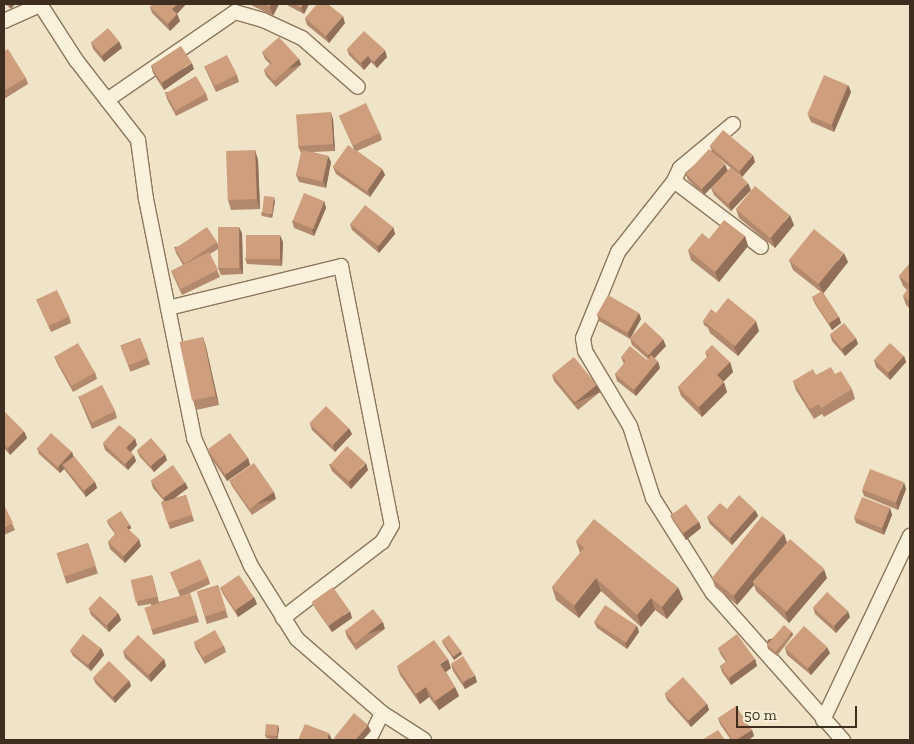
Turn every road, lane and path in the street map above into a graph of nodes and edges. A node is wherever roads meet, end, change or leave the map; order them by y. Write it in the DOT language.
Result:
graph roads {
  1 [pos="40,4"];
  2 [pos="4,21"];
  3 [pos="358,87"];
  4 [pos="107,100"];
  5 [pos="733,124"];
  6 [pos="674,181"];
  7 [pos="761,247"];
  8 [pos="168,308"];
  9 [pos="910,536"];
  10 [pos="283,618"];
  11 [pos="382,713"];
  12 [pos="822,720"];
  13 [pos="369,740"];
  14 [pos="424,740"];
  15 [pos="843,740"];
  1 -- 2 [label="street"];
  1 -- 4 [label="street"];
  3 -- 4 [label="street"];
  4 -- 8 [label="street"];
  5 -- 6 [label="street"];
  6 -- 7 [label="street"];
  6 -- 12 [label="street"];
  8 -- 10 [label="street"];
  8 -- 10 [label="street"];
  9 -- 12 [label="street"];
  10 -- 11 [label="street"];
  11 -- 13 [label="street"];
  11 -- 14 [label="street"];
  12 -- 15 [label="street"];
}
